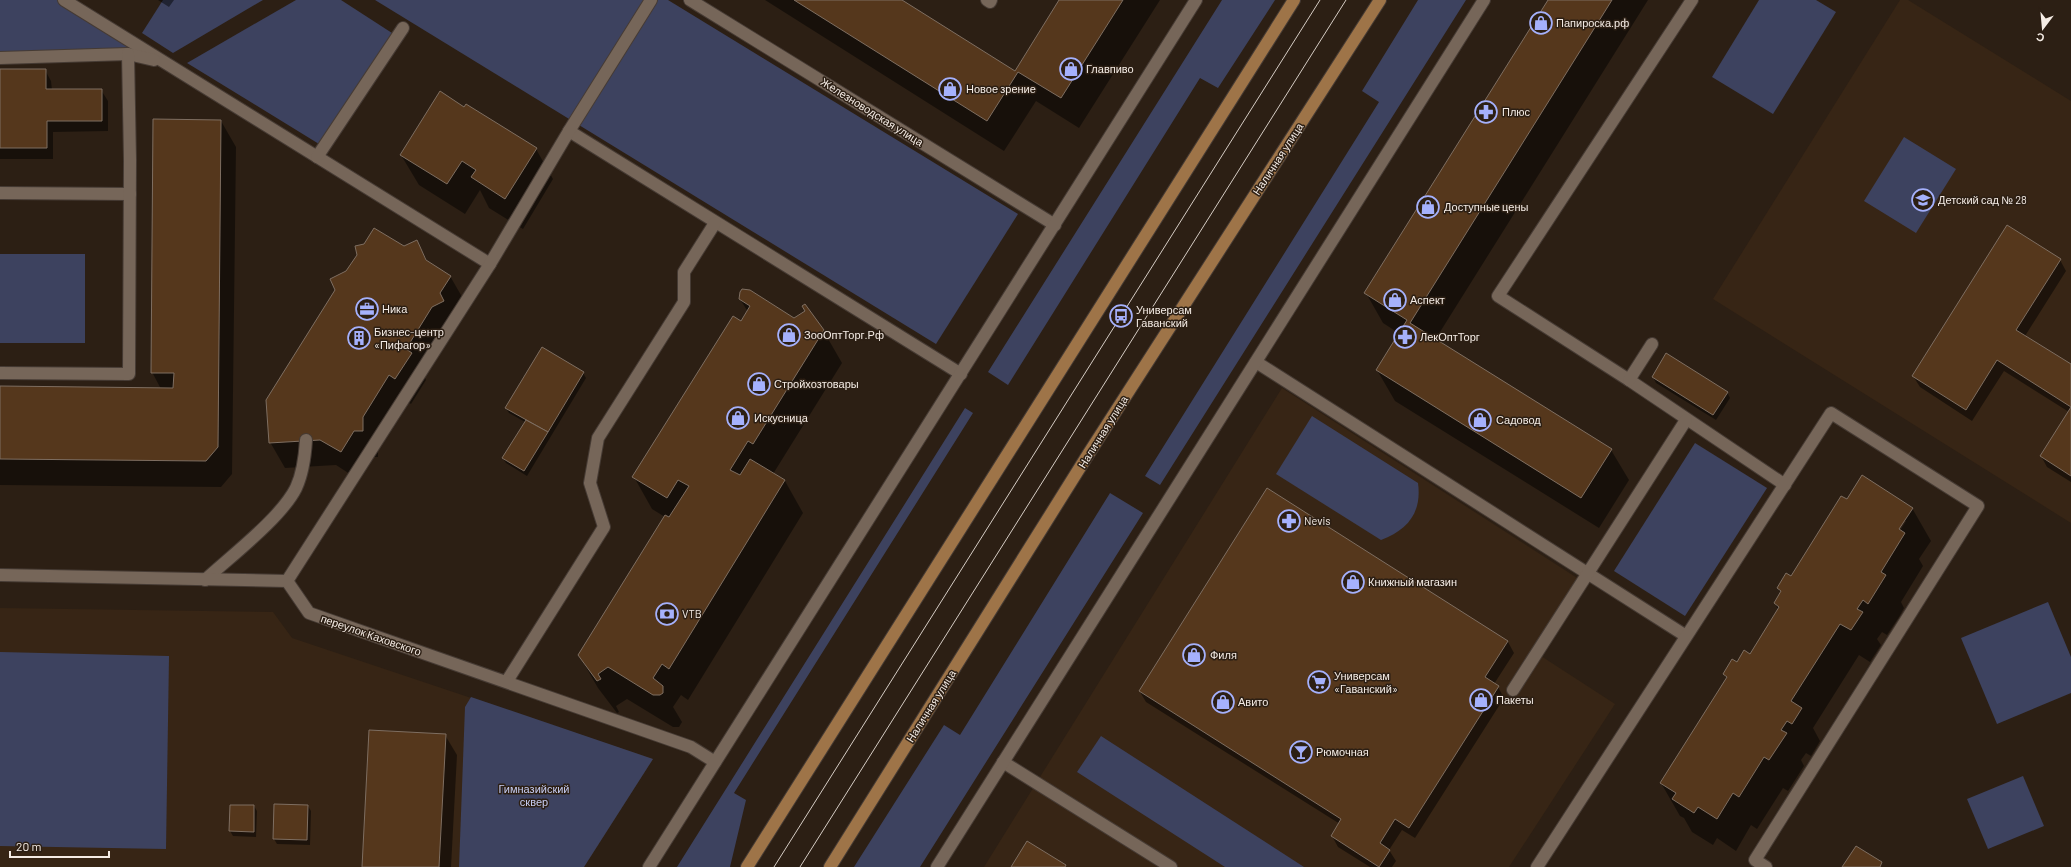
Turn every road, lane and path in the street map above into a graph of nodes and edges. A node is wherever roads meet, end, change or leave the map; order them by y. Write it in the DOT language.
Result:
graph roads {
  1 [pos="64,0"];
  2 [pos="651,0"];
  3 [pos="690,0"];
  4 [pos="987,0"];
  5 [pos="991,0"];
  6 [pos="1196,0"];
  7 [pos="1294,0"];
  8 [pos="1380,0"];
  9 [pos="1484,0"];
  10 [pos="1692,0"];
  11 [pos="403,28"];
  12 [pos="128,54"];
  13 [pos="0,58"];
  14 [pos="166,63"];
  15 [pos="569,131"];
  16 [pos="317,157"];
  17 [pos="0,193"];
  18 [pos="130,194"];
  19 [pos="715,223"];
  20 [pos="1055,225"];
  21 [pos="490,264"];
  22 [pos="1652,344"];
  23 [pos="1256,362"];
  24 [pos="0,373"];
  25 [pos="961,374"];
  26 [pos="1629,380"];
  27 [pos="1686,420"];
  28 [pos="306,440"];
  29 [pos="1785,485"];
  30 [pos="1587,573"];
  31 [pos="0,575"];
  32 [pos="205,580"];
  33 [pos="287,582"];
  34 [pos="1686,636"];
  35 [pos="507,682"];
  36 [pos="1514,690"];
  37 [pos="715,762"];
  38 [pos="1003,762"];
  39 [pos="649,867"];
  40 [pos="747,867"];
  41 [pos="830,867"];
  42 [pos="937,867"];
  43 [pos="1171,867"];
  44 [pos="1537,867"];
  45 [pos="1766,867"];
  1 -- 14 [label="street"];
  2 -- 15 [label="street"];
  3 -- 20 [label="street, Железноводская улица"];
  4 -- 5 [label="street"];
  6 -- 20 [label="street"];
  7 -- 40 [label="main road"];
  8 -- 41 [label="main road, Наличная улица"];
  9 -- 23 [label="street"];
  10 -- 26 [label="street"];
  11 -- 16 [label="street"];
  12 -- 13 [label="street"];
  12 -- 14 [label="street"];
  12 -- 18 [label="street"];
  14 -- 16 [label="street"];
  15 -- 19 [label="street"];
  15 -- 21 [label="street"];
  16 -- 21 [label="street"];
  17 -- 18 [label="street"];
  18 -- 24 [label="street"];
  19 -- 25 [label="street"];
  19 -- 35 [label="street"];
  20 -- 25 [label="street"];
  21 -- 33 [label="street"];
  22 -- 26 [label="street"];
  23 -- 30 [label="street"];
  23 -- 38 [label="street"];
  25 -- 37 [label="street"];
  26 -- 27 [label="street"];
  27 -- 29 [label="street"];
  27 -- 30 [label="street"];
  28 -- 32 [label="street"];
  29 -- 34 [label="street"];
  29 -- 45 [label="street"];
  30 -- 34 [label="street"];
  30 -- 36 [label="street"];
  31 -- 32 [label="street"];
  32 -- 33 [label="street"];
  33 -- 35 [label="street, переулок Каховского"];
  34 -- 44 [label="street"];
  35 -- 37 [label="street, переулок Каховского"];
  37 -- 39 [label="street"];
  38 -- 42 [label="street"];
  38 -- 43 [label="street"];
}
